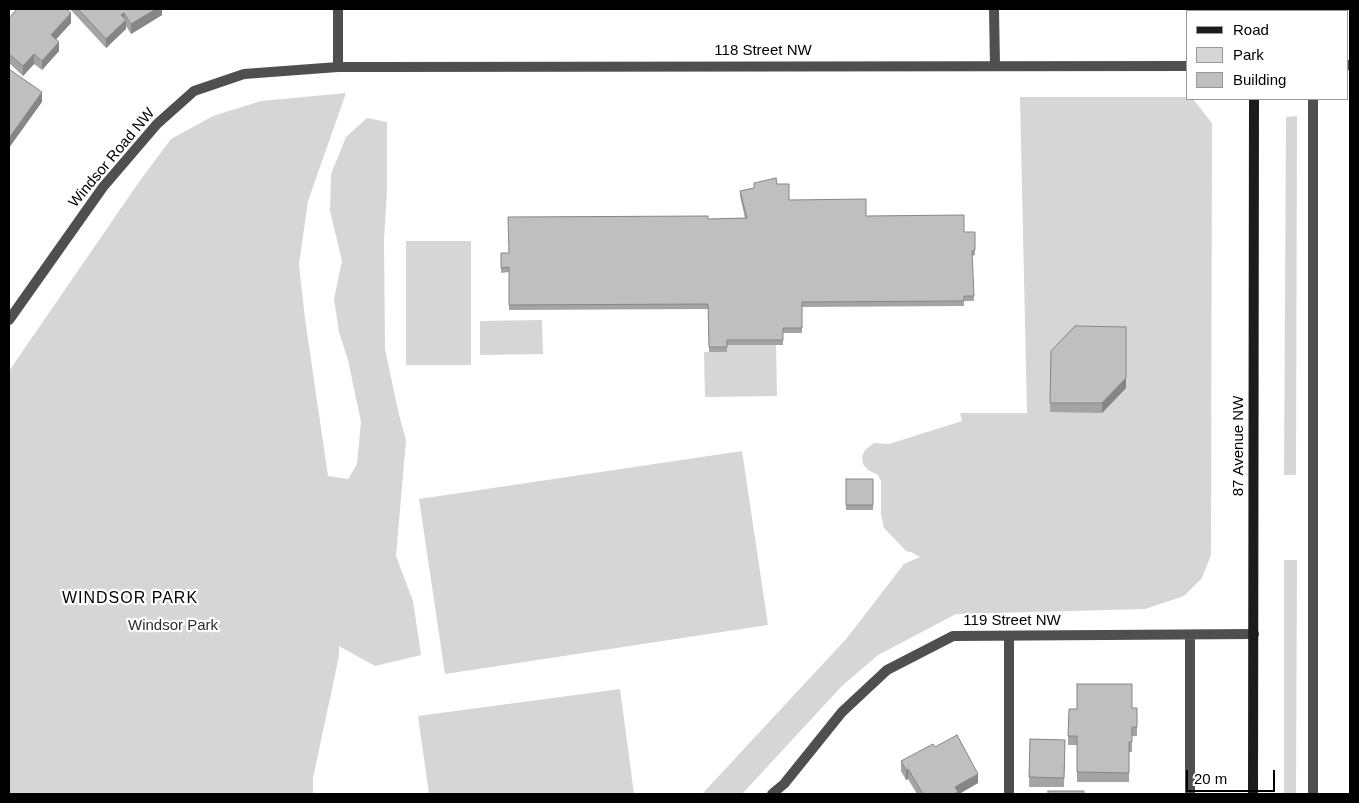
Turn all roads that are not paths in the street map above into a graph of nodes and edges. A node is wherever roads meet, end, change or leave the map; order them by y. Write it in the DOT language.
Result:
graph roads {
  1 [pos="338,9"];
  2 [pos="994,9"];
  3 [pos="995,66"];
  4 [pos="1186,66"];
  5 [pos="338,67"];
  6 [pos="1254,100"];
  7 [pos="1313,100"];
  8 [pos="9,320"];
  9 [pos="1254,634"];
  10 [pos="1190,635"];
  11 [pos="1009,637"];
  12 [pos="772,794"];
  13 [pos="1009,794"];
  14 [pos="1190,794"];
  15 [pos="1253,794"];
  16 [pos="1313,794"];
  1 -- 5 [label="street"];
  2 -- 3 [label="street"];
  3 -- 4 [label="street, 118 Street NW"];
  3 -- 5 [label="street, 118 Street NW"];
  5 -- 8 [label="street, Windsor Road NW"];
  6 -- 9 [label="main road, 87 Avenue NW"];
  7 -- 16 [label="street"];
  9 -- 10 [label="street, 119 Street NW"];
  9 -- 15 [label="main road, 87 Avenue NW"];
  10 -- 11 [label="street, 119 Street NW"];
  10 -- 14 [label="street"];
  11 -- 12 [label="street, 119 Street NW"];
  11 -- 13 [label="street"];
}
